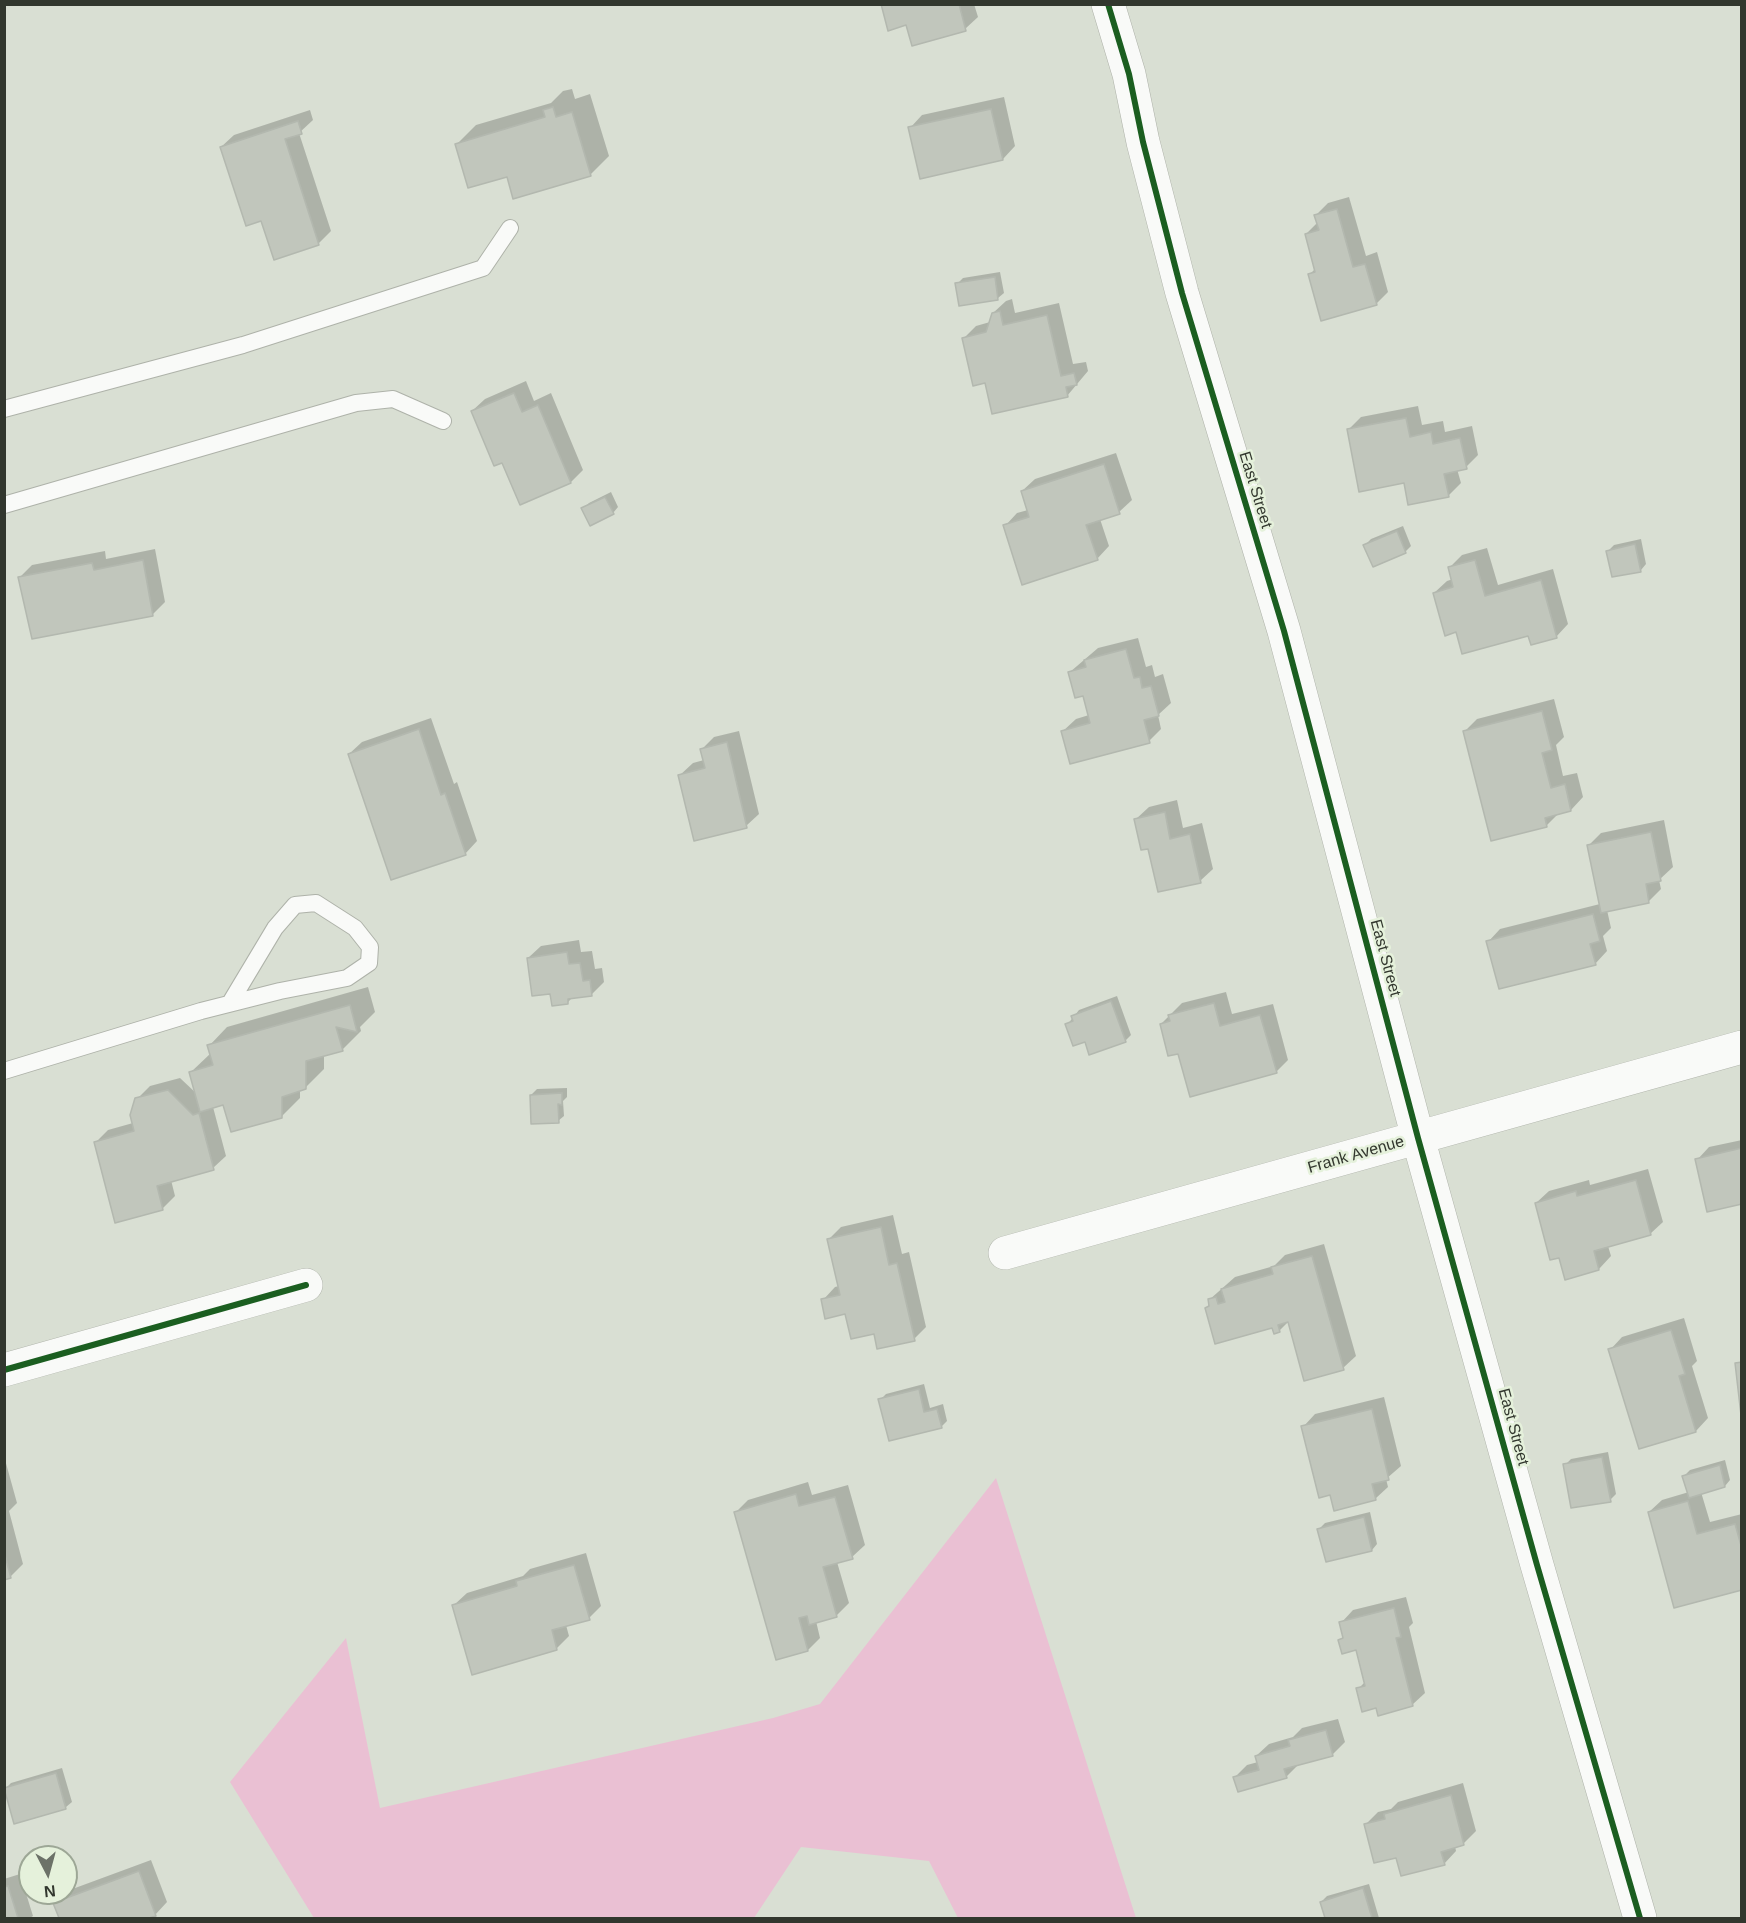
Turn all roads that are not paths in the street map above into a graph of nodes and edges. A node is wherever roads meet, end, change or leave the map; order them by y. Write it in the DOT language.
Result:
graph roads {
  1 [pos="1108,4"];
  2 [pos="510,228"];
  3 [pos="4,409"];
  4 [pos="443,422"];
  5 [pos="4,506"];
  6 [pos="230,1003"];
  7 [pos="1742,1047"];
  8 [pos="4,1071"];
  9 [pos="1418,1138"];
  10 [pos="1005,1253"];
  11 [pos="306,1285"];
  12 [pos="4,1370"];
  13 [pos="1640,1918"];
  1 -- 9 [label="street, East Street"];
  2 -- 3 [label="lane"];
  4 -- 5 [label="lane"];
  6 -- 6 [label="lane"];
  6 -- 8 [label="lane"];
  7 -- 9 [label="street, Frank Avenue"];
  9 -- 10 [label="street, Frank Avenue"];
  9 -- 13 [label="street, East Street"];
  11 -- 12 [label="street"];
}
